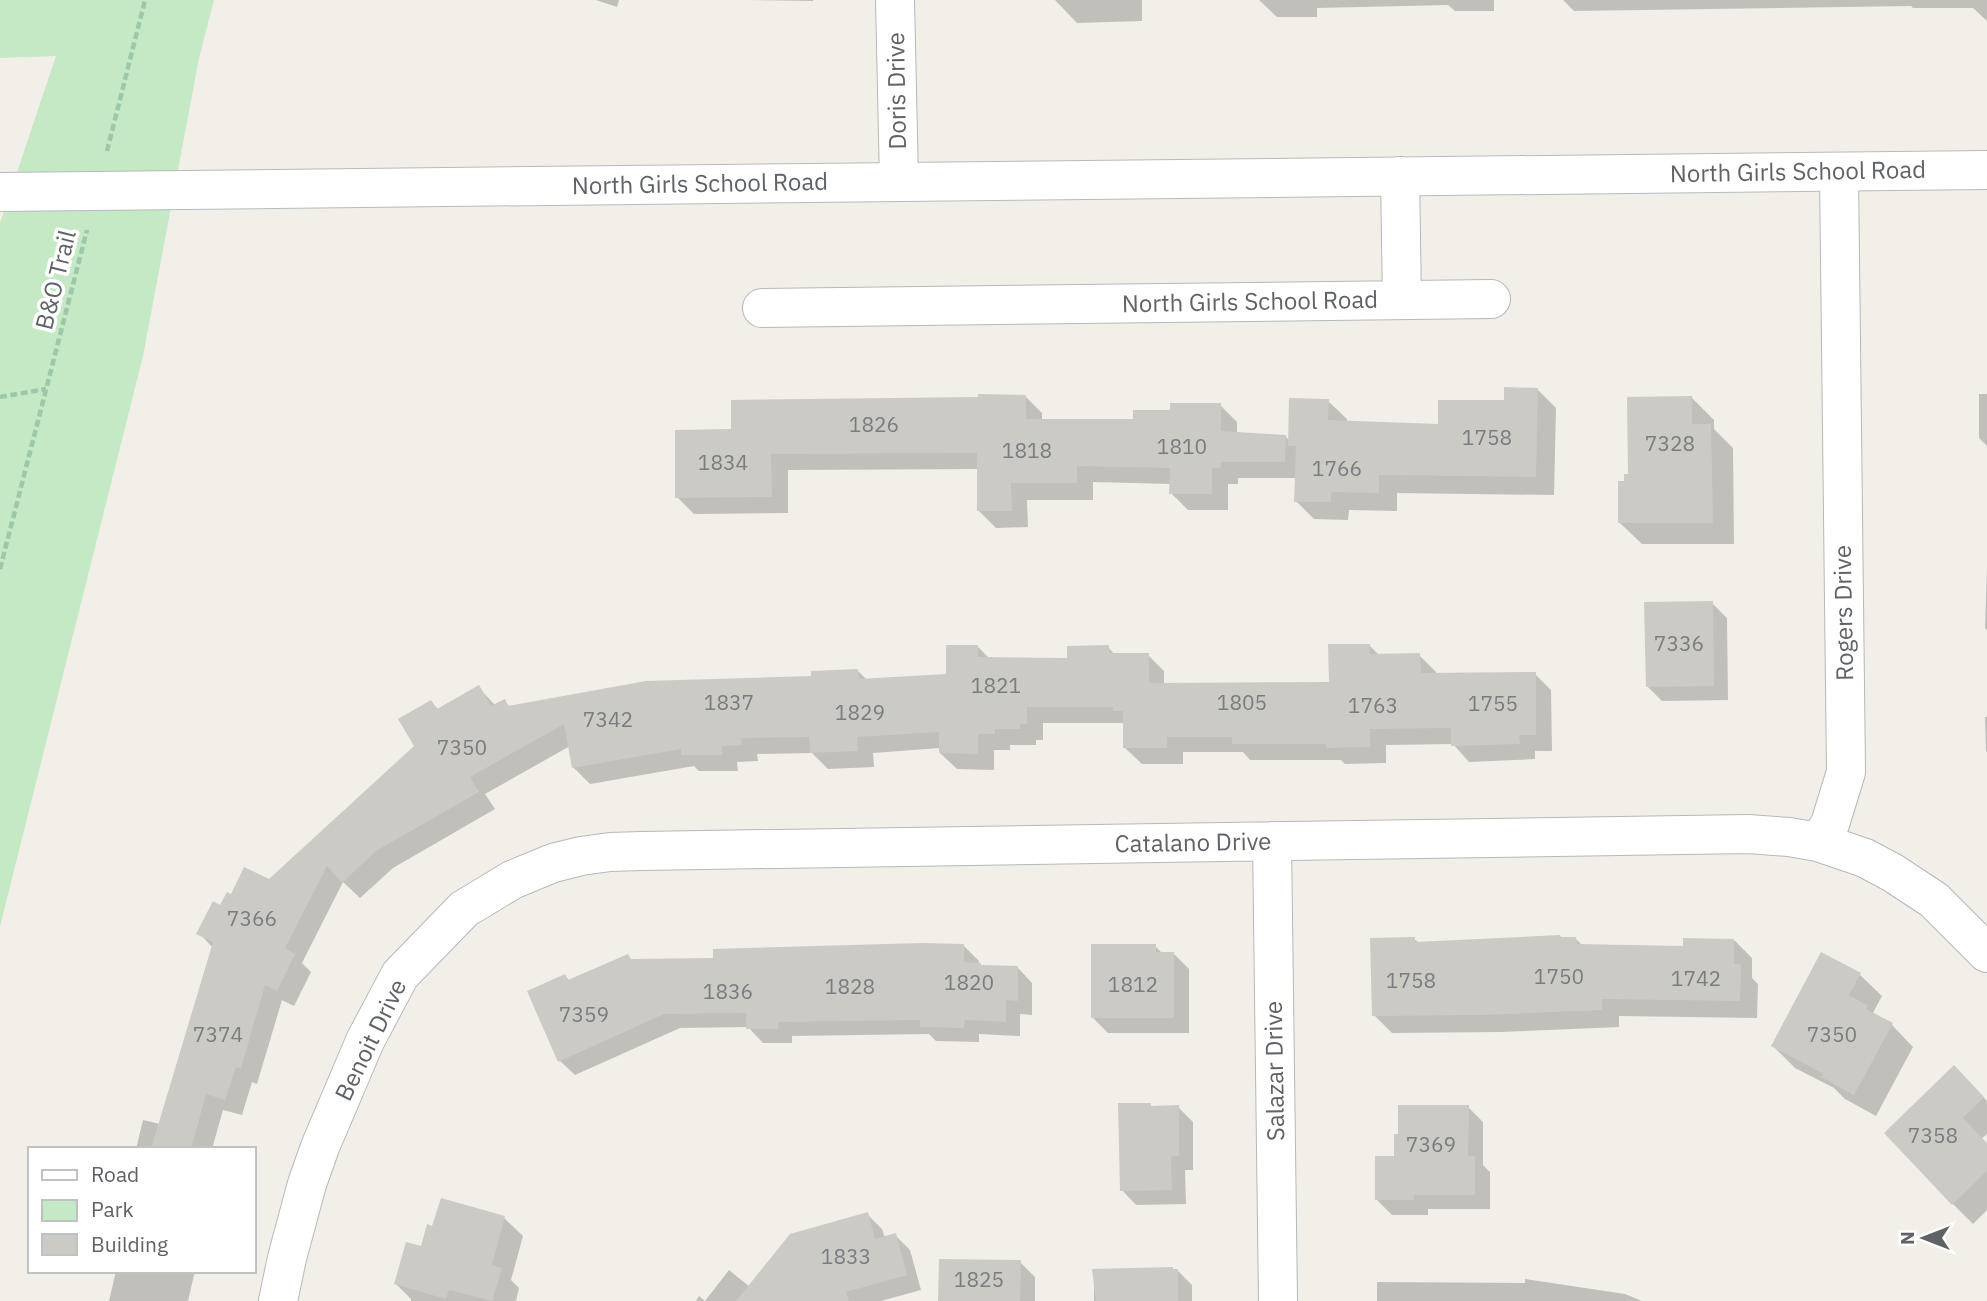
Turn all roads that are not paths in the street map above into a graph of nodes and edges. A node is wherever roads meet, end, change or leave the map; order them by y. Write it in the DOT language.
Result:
graph roads {
  1 [pos="895,0"];
  2 [pos="1987,170"];
  3 [pos="1839,172"];
  4 [pos="1400,176"];
  5 [pos="899,182"];
  6 [pos="0,192"];
  7 [pos="1491,299"];
  8 [pos="1402,300"];
  9 [pos="762,308"];
  10 [pos="1272,841"];
  11 [pos="1818,842"];
  12 [pos="568,860"];
  13 [pos="1987,953"];
  14 [pos="278,1301"];
  15 [pos="1278,1301"];
  1 -- 5 [label="street, Doris Drive"];
  2 -- 3 [label="street, North Girls School Road"];
  3 -- 4 [label="street, North Girls School Road"];
  3 -- 11 [label="street, Rogers Drive"];
  4 -- 5 [label="street, North Girls School Road"];
  4 -- 8 [label="street, North Girls School Road"];
  5 -- 6 [label="street, North Girls School Road"];
  7 -- 8 [label="street, North Girls School Road"];
  8 -- 9 [label="street, North Girls School Road"];
  10 -- 11 [label="street, Catalano Drive"];
  10 -- 12 [label="street, Catalano Drive"];
  10 -- 15 [label="street, Salazar Drive"];
  11 -- 13 [label="street"];
  12 -- 14 [label="street, Benoit Drive"];
}
